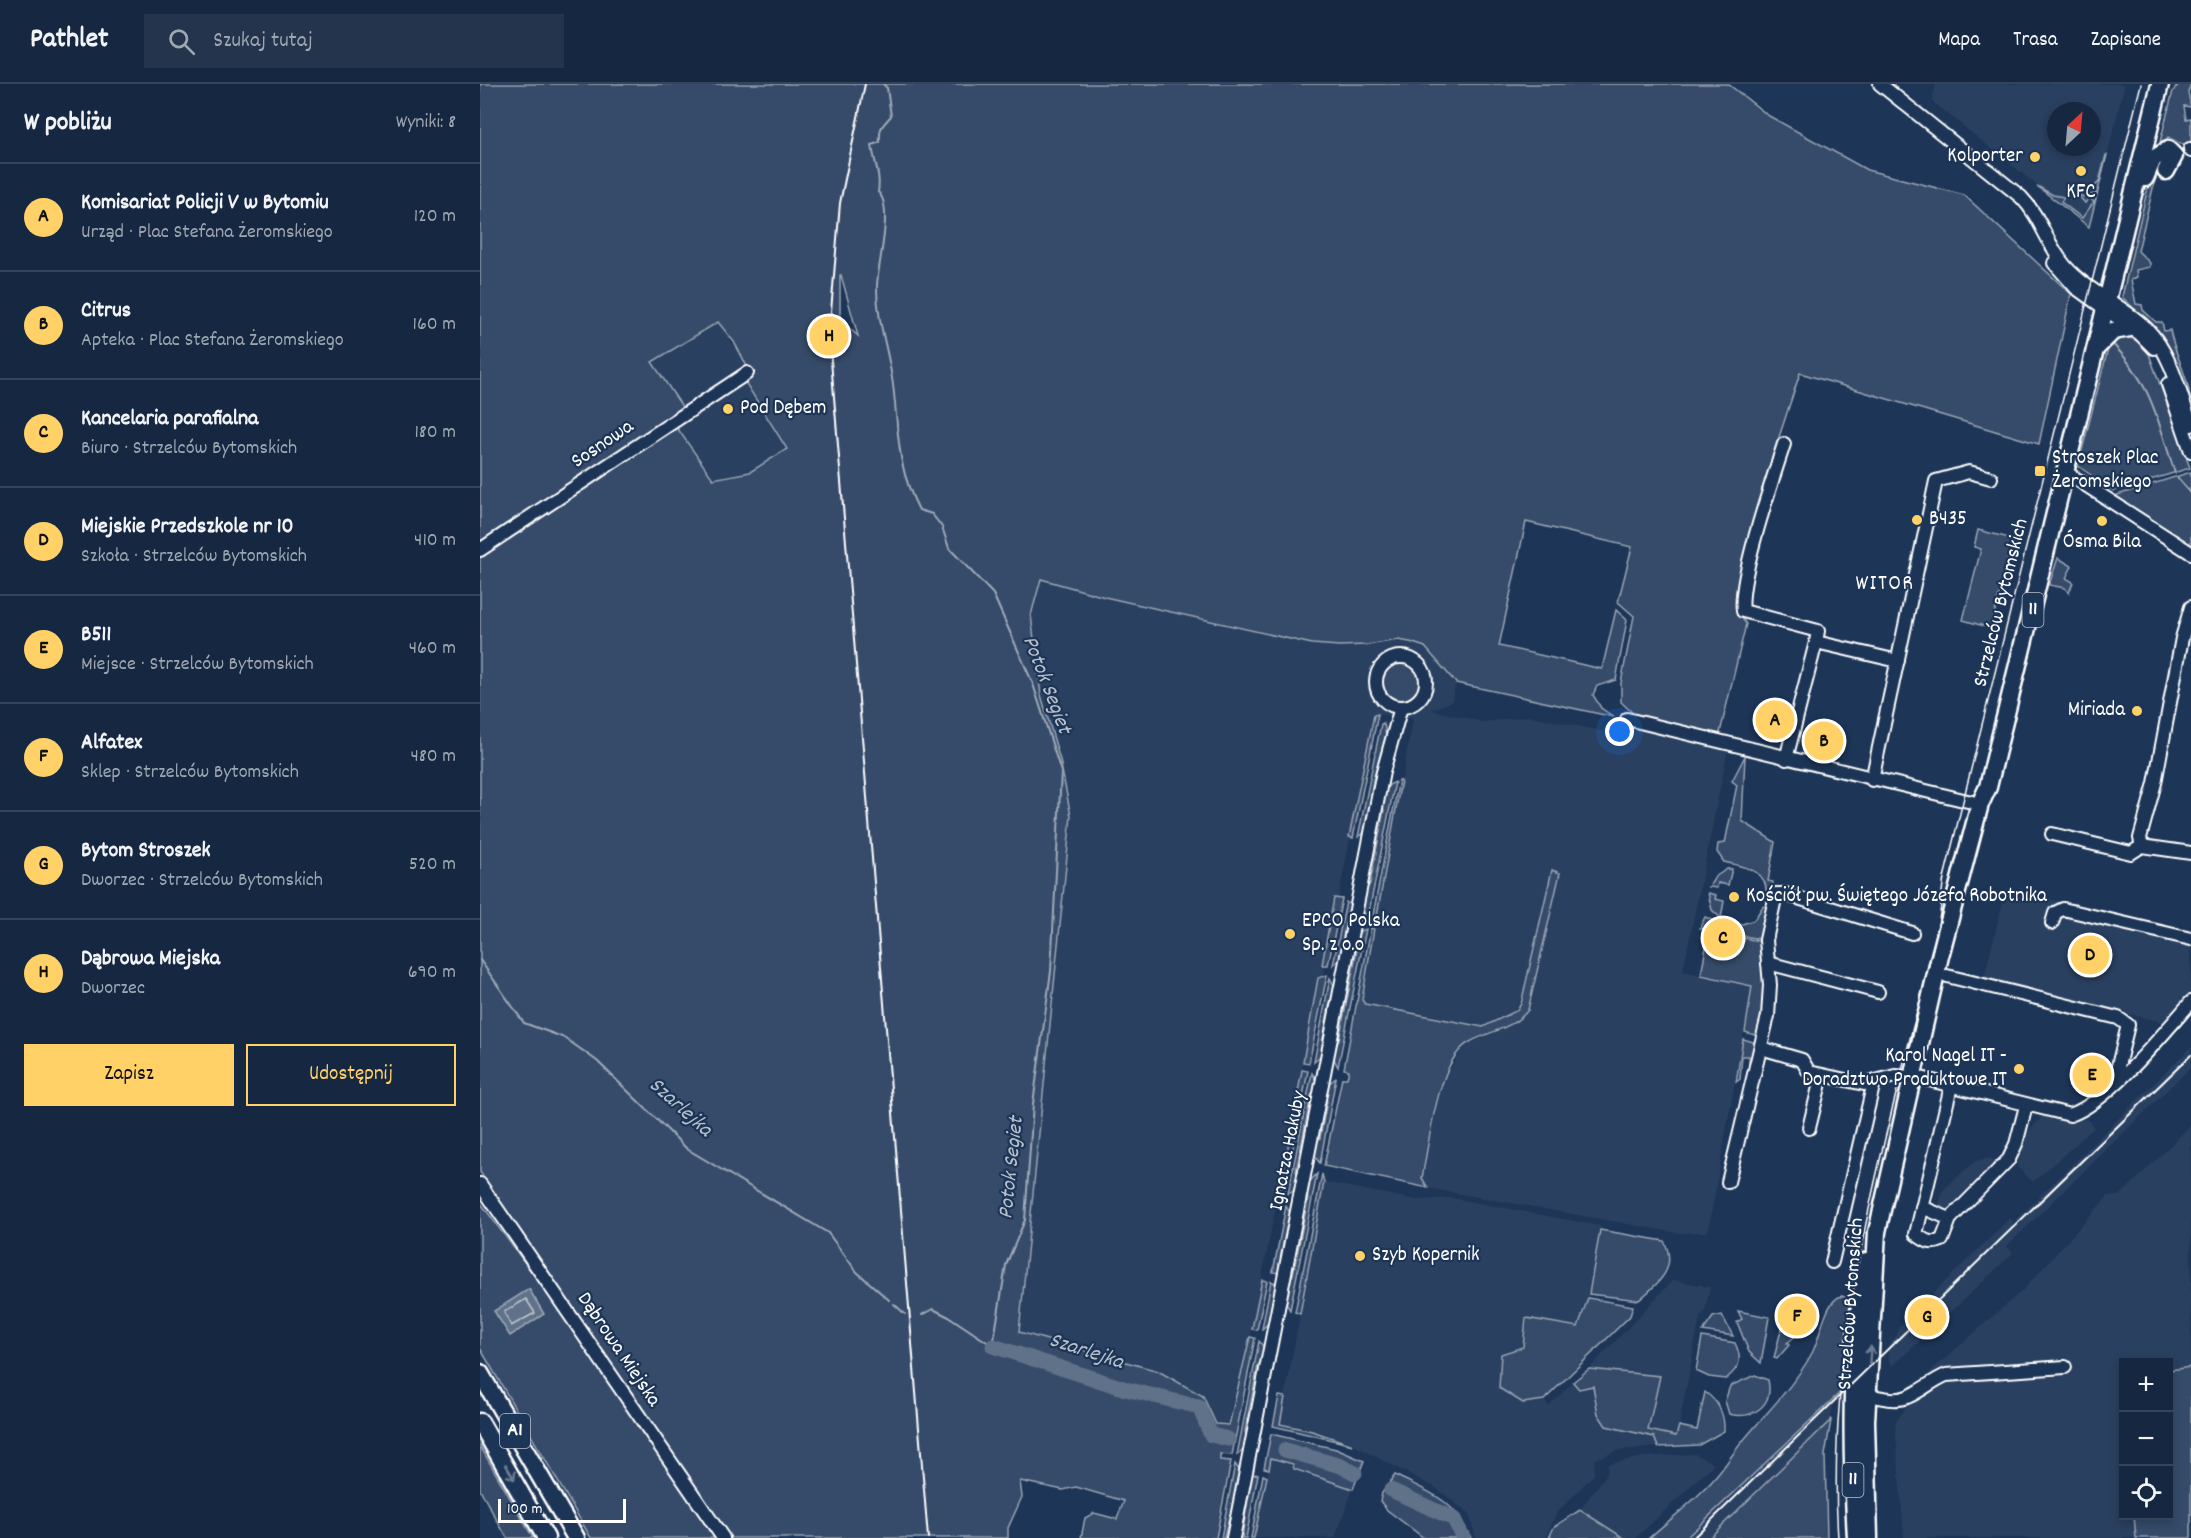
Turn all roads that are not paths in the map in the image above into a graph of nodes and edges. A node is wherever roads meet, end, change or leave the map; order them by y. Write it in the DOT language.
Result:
graph roads {
  1 [pos="1880,84"];
  2 [pos="2160,84"];
  3 [pos="2166,171"];
  4 [pos="2129,217"];
  5 [pos="2105,304"];
  6 [pos="2130,328"];
  7 [pos="2094,351"];
  8 [pos="747,373"];
  9 [pos="2078,414"];
  10 [pos="2191,425"];
  11 [pos="1784,444"];
  12 [pos="2191,451"];
  13 [pos="2067,473"];
  14 [pos="1991,478"];
  15 [pos="480,550"];
  16 [pos="2191,553"];
  17 [pos="2191,607"];
  18 [pos="1816,642"];
  19 [pos="1898,661"];
  20 [pos="1388,703"];
  21 [pos="1401,707"];
  22 [pos="1627,719"];
  23 [pos="1786,759"];
  24 [pos="1383,772"];
  25 [pos="1872,780"];
  26 [pos="1980,804"];
  27 [pos="2052,834"];
  28 [pos="2142,846"];
  29 [pos="2191,853"];
  30 [pos="2052,923"];
  31 [pos="1912,933"];
  32 [pos="2191,939"];
  33 [pos="1768,963"];
  34 [pos="1947,976"];
  35 [pos="1878,992"];
  36 [pos="2191,1002"];
  37 [pos="1761,1048"];
  38 [pos="1822,1075"];
  39 [pos="1911,1077"];
  40 [pos="2120,1078"];
  41 [pos="1874,1082"];
  42 [pos="1951,1086"];
  43 [pos="2026,1106"];
  44 [pos="1809,1128"];
  45 [pos="1728,1182"];
  46 [pos="480,1184"];
  47 [pos="1922,1207"];
  48 [pos="1950,1219"];
  49 [pos="1877,1232"];
  50 [pos="1832,1262"];
  51 [pos="2065,1367"];
  52 [pos="480,1373"];
  53 [pos="1867,1395"];
  54 [pos="480,1422"];
  55 [pos="546,1538"];
  56 [pos="576,1538"];
  57 [pos="723,1538"];
  58 [pos="1233,1538"];
  59 [pos="1856,1538"];
  60 [pos="1869,1538"];
  1 -- 5 [label="street"];
  2 -- 4 [label="highway, 11"];
  3 -- 4 [label="highway"];
  4 -- 5 [label="highway, 11"];
  5 -- 6 [label="street"];
  5 -- 7 [label="highway, Strzelców Bytomskich / 11"];
  5 -- 10 [label="street"];
  6 -- 7 [label="highway"];
  6 -- 12 [label="street"];
  7 -- 9 [label="highway, Strzelców Bytomskich / 11"];
  8 -- 15 [label="street, Sosnowa"];
  9 -- 13 [label="highway, Strzelców Bytomskich / 11"];
  9 -- 26 [label="highway, Strzelców Bytomskich / 11"];
  11 -- 18 [label="street"];
  13 -- 16 [label="street"];
  13 -- 26 [label="highway, Strzelców Bytomskich / 11"];
  14 -- 19 [label="street"];
  17 -- 28 [label="street"];
  18 -- 19 [label="street"];
  18 -- 23 [label="street"];
  19 -- 25 [label="street"];
  20 -- 21 [label="street"];
  20 -- 21 [label="street"];
  20 -- 24 [label="street, Ignatza Hakuby"];
  21 -- 24 [label="street, Ignatza Hakuby"];
  22 -- 23 [label="street"];
  23 -- 25 [label="street"];
  24 -- 58 [label="street, Ignatza Hakuby"];
  25 -- 26 [label="street"];
  26 -- 39 [label="highway, Strzelców Bytomskich / 11"];
  27 -- 28 [label="street"];
  28 -- 29 [label="street"];
  30 -- 32 [label="street"];
  31 -- 33 [label="street"];
  33 -- 35 [label="street"];
  33 -- 37 [label="street"];
  34 -- 40 [label="street"];
  36 -- 40 [label="street"];
  37 -- 38 [label="street"];
  37 -- 45 [label="street"];
  38 -- 41 [label="street"];
  38 -- 44 [label="street"];
  39 -- 41 [label="street"];
  39 -- 42 [label="street"];
  39 -- 49 [label="highway, Strzelców Bytomskich / 11"];
  40 -- 43 [label="street"];
  41 -- 50 [label="street, Strzelców Bytomskich"];
  42 -- 43 [label="street"];
  42 -- 47 [label="street"];
  43 -- 48 [label="street"];
  46 -- 57 [label="street, Dąbrowa Miejska"];
  47 -- 48 [label="street"];
  47 -- 48 [label="street"];
  53 -- 49 [label="highway, Strzelców Bytomskich / 11, one-way"];
  49 -- 59 [label="highway, 11"];
  51 -- 53 [label="street"];
  52 -- 56 [label="highway, A1"];
  53 -- 60 [label="highway, Strzelców Bytomskich / 11"];
  54 -- 55 [label="highway, A1, one-way"];
}
